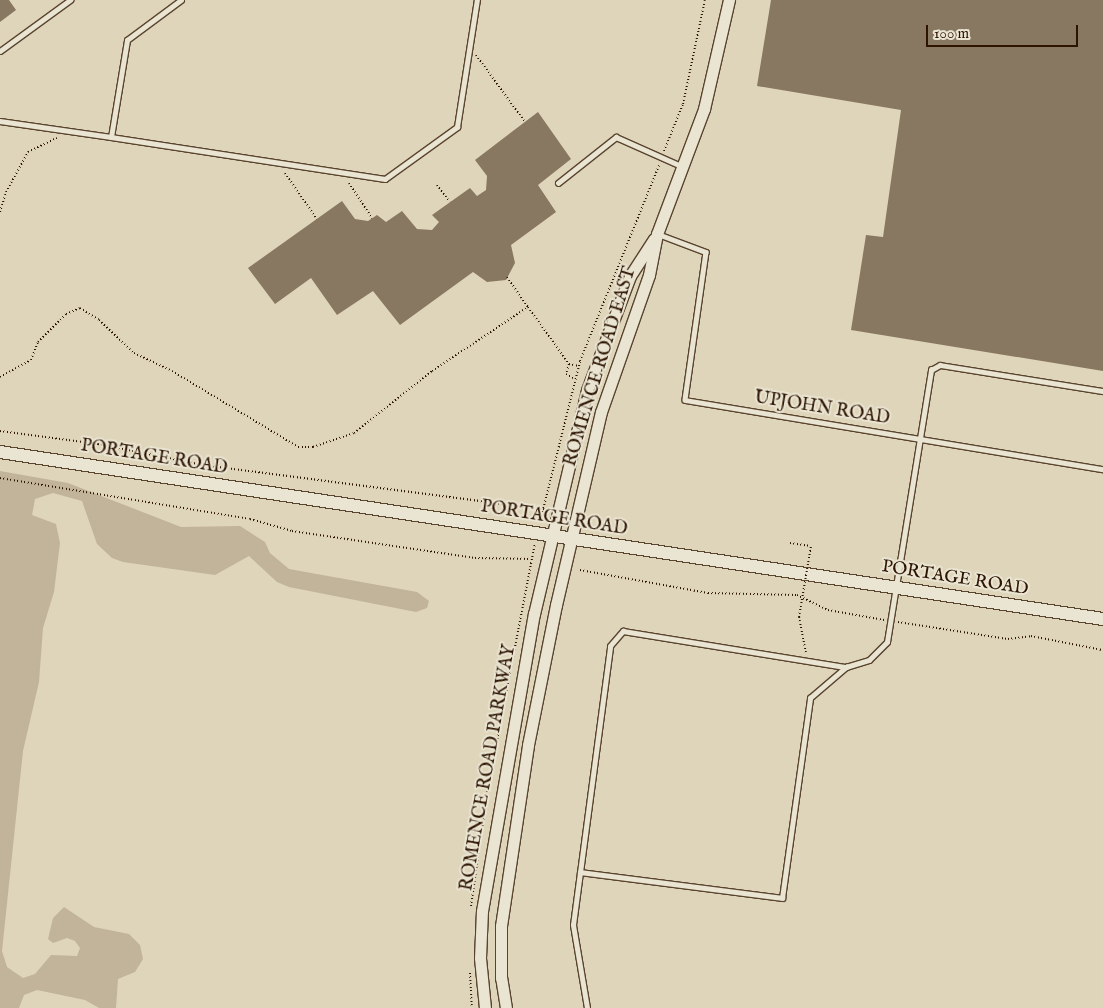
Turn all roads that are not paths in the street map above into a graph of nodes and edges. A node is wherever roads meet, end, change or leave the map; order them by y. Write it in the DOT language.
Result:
graph roads {
  1 [pos="70,0"];
  2 [pos="181,0"];
  3 [pos="477,0"];
  4 [pos="730,0"];
  5 [pos="0,50"];
  6 [pos="0,120"];
  7 [pos="111,137"];
  8 [pos="682,166"];
  9 [pos="558,183"];
  10 [pos="657,234"];
  11 [pos="1103,391"];
  12 [pos="918,438"];
  13 [pos="0,452"];
  14 [pos="1103,470"];
  15 [pos="553,537"];
  16 [pos="571,540"];
  17 [pos="895,587"];
  18 [pos="1103,619"];
  19 [pos="846,667"];
  20 [pos="580,872"];
  21 [pos="485,1008"];
  22 [pos="506,1008"];
  23 [pos="587,1008"];
  1 -- 5 [label="lane"];
  2 -- 7 [label="lane"];
  3 -- 7 [label="lane"];
  4 -- 8 [label="street, ROMENCE ROAD EAST"];
  6 -- 7 [label="lane"];
  8 -- 9 [label="lane"];
  8 -- 10 [label="street, ROMENCE ROAD EAST"];
  10 -- 12 [label="lane, UPJOHN ROAD"];
  10 -- 15 [label="street, ROMENCE ROAD EAST"];
  10 -- 16 [label="street, ROMENCE ROAD EAST"];
  11 -- 12 [label="lane"];
  12 -- 14 [label="lane, UPJOHN ROAD"];
  12 -- 17 [label="lane"];
  13 -- 15 [label="main road, PORTAGE ROAD"];
  15 -- 16 [label="main road, PORTAGE ROAD"];
  15 -- 21 [label="street, ROMENCE ROAD PARKWAY"];
  16 -- 17 [label="main road, PORTAGE ROAD"];
  16 -- 22 [label="street, ROMENCE ROAD PARKWAY"];
  17 -- 18 [label="main road, PORTAGE ROAD"];
  17 -- 19 [label="lane"];
  19 -- 20 [label="lane"];
  19 -- 20 [label="lane"];
  20 -- 23 [label="lane"];
}
